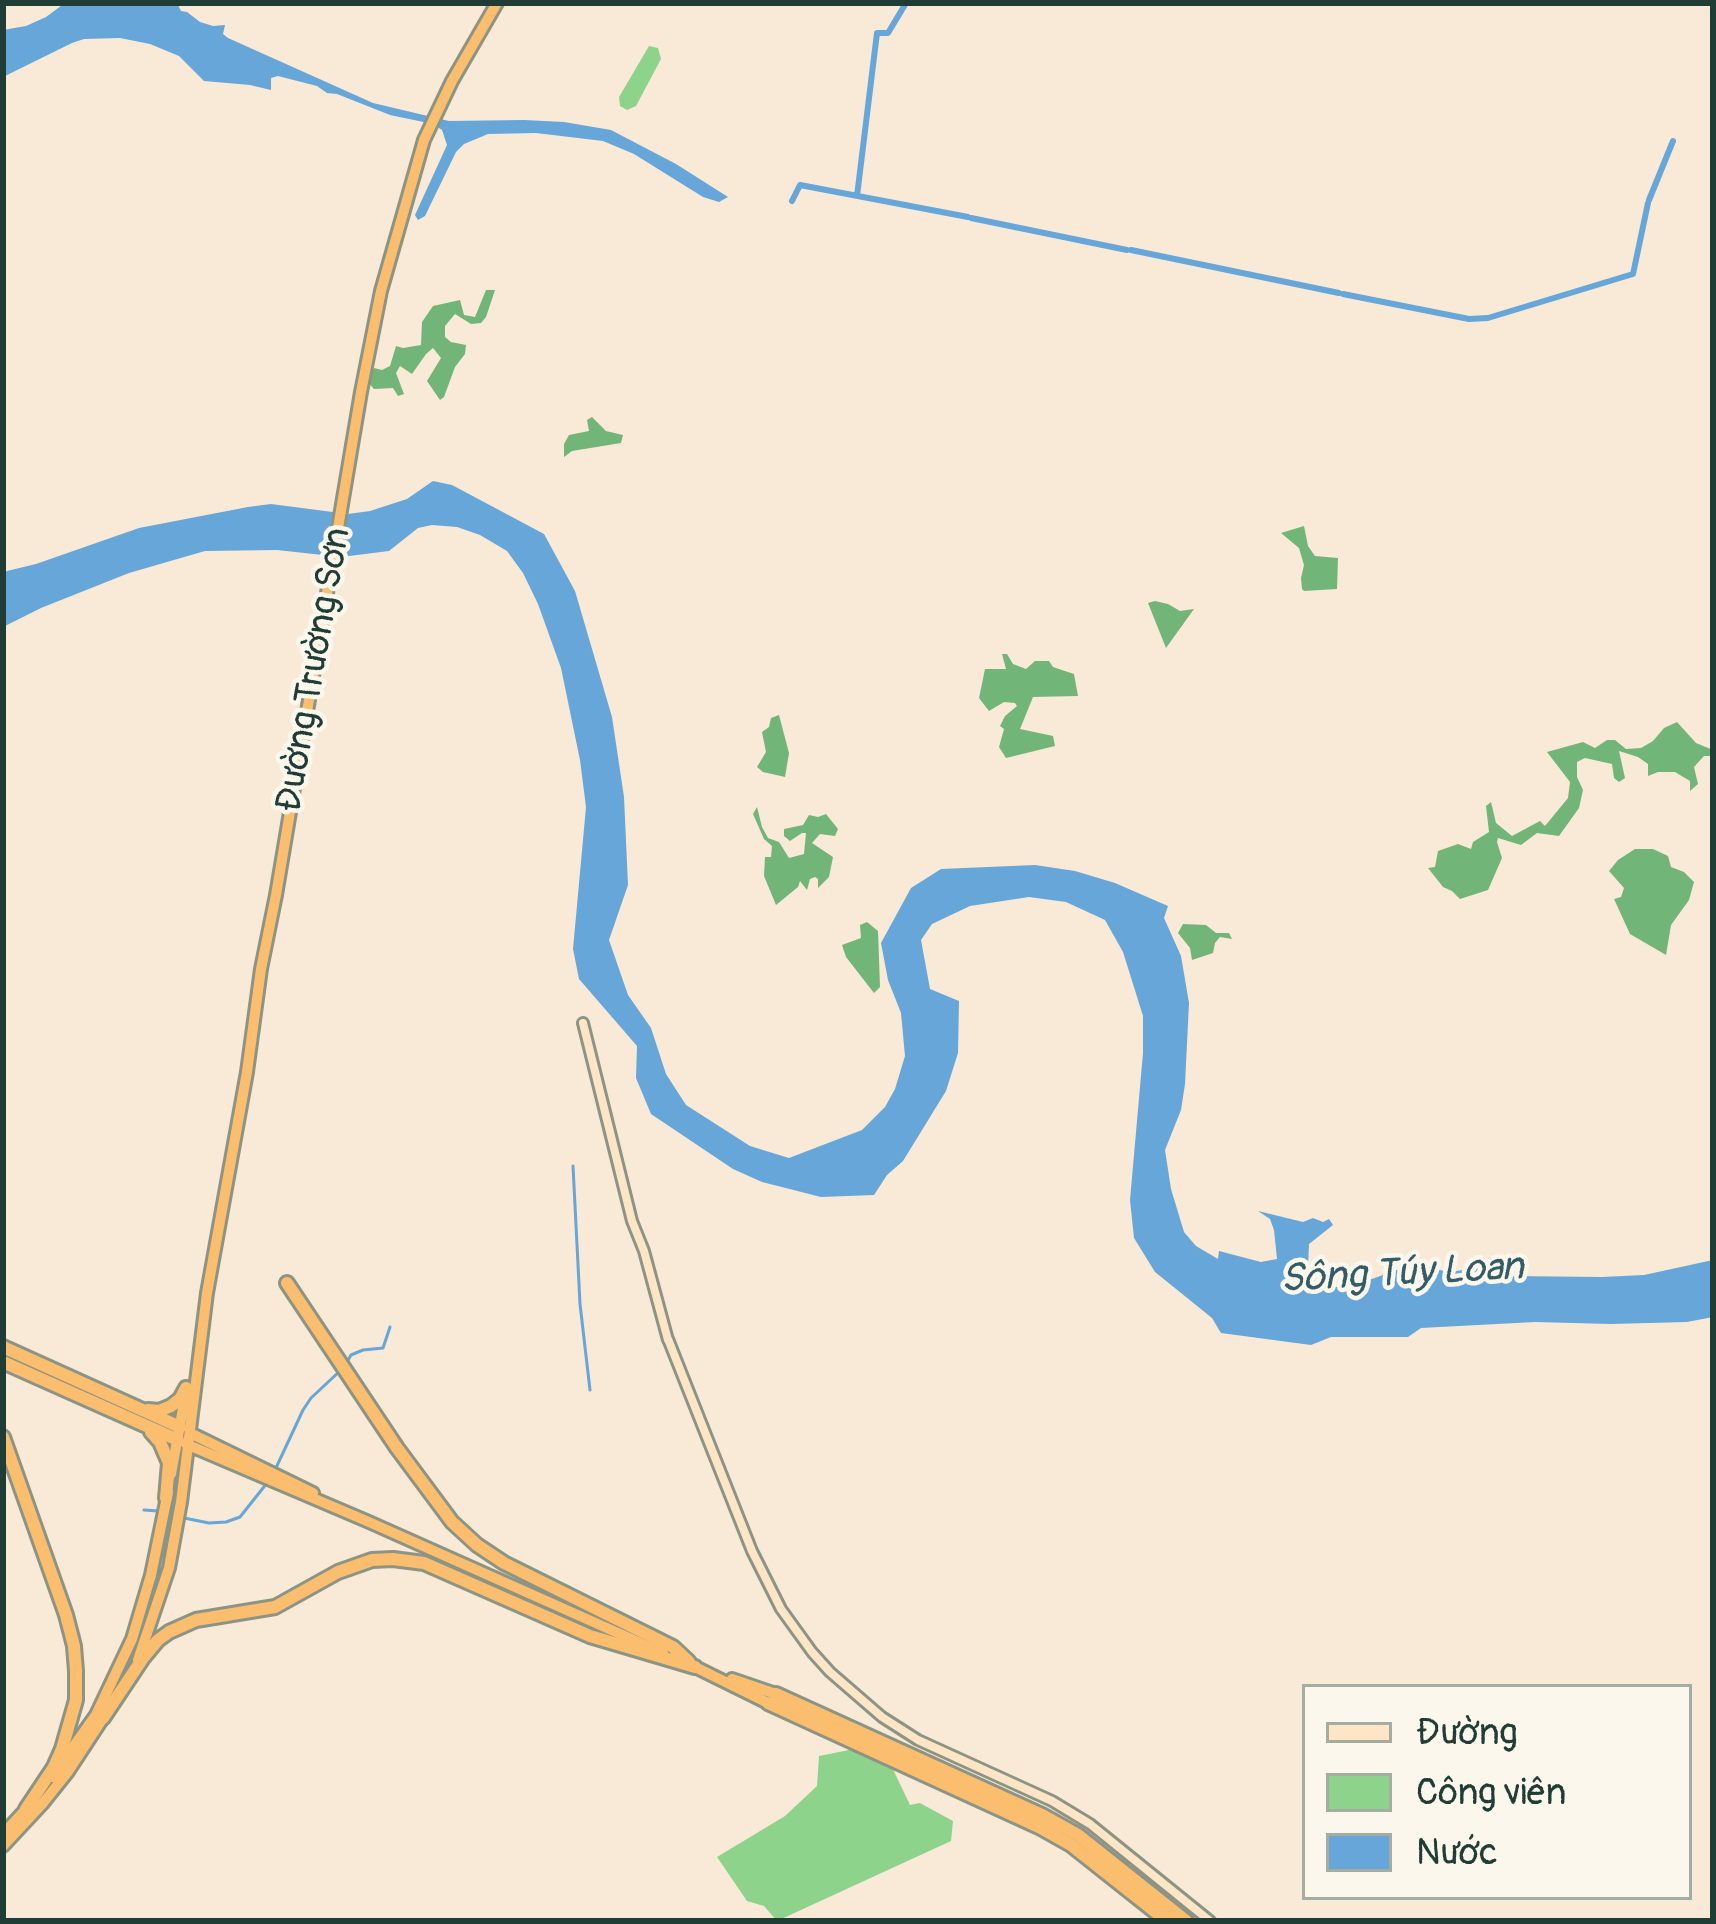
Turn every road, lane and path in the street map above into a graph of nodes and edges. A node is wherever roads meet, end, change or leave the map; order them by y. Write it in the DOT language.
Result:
graph roads {
  1 [pos="497,3"];
  2 [pos="584,1023"];
  3 [pos="288,1285"];
  4 [pos="668,1340"];
  5 [pos="3,1347"];
  6 [pos="3,1362"];
  7 [pos="677,1363"];
  8 [pos="191,1390"];
  9 [pos="116,1405"];
  10 [pos="184,1437"];
  11 [pos="3,1438"];
  12 [pos="246,1461"];
  13 [pos="263,1473"];
  14 [pos="166,1498"];
  15 [pos="695,1667"];
  16 [pos="772,1699"];
  17 [pos="104,1718"];
  18 [pos="26,1809"];
  19 [pos="3,1834"];
  20 [pos="3,1846"];
  21 [pos="1167,1921"];
  22 [pos="1186,1921"];
  23 [pos="1210,1921"];
  1 -- 8 [label="highway, Đường Trường Sơn"];
  2 -- 4 [label="main road"];
  3 -- 15 [label="highway"];
  4 -- 7 [label="main road"];
  4 -- 23 [label="main road"];
  5 -- 9 [label="highway"];
  6 -- 9 [label="highway"];
  8 -- 9 [label="highway"];
  8 -- 10 [label="highway, Đường Trường Sơn"];
  8 -- 12 [label="highway"];
  9 -- 10 [label="highway"];
  9 -- 14 [label="highway"];
  10 -- 12 [label="highway"];
  10 -- 13 [label="highway"];
  10 -- 14 [label="highway, Đường Trường Sơn"];
  10 -- 17 [label="highway, Đường Trường Sơn"];
  11 -- 18 [label="highway"];
  12 -- 13 [label="highway"];
  13 -- 15 [label="highway"];
  14 -- 18 [label="highway, Đường Trường Sơn"];
  15 -- 16 [label="highway"];
  15 -- 17 [label="highway"];
  16 -- 21 [label="highway"];
  16 -- 22 [label="highway"];
  17 -- 20 [label="highway, Đường Trường Sơn"];
  18 -- 19 [label="highway, Đường Trường Sơn"];
}
